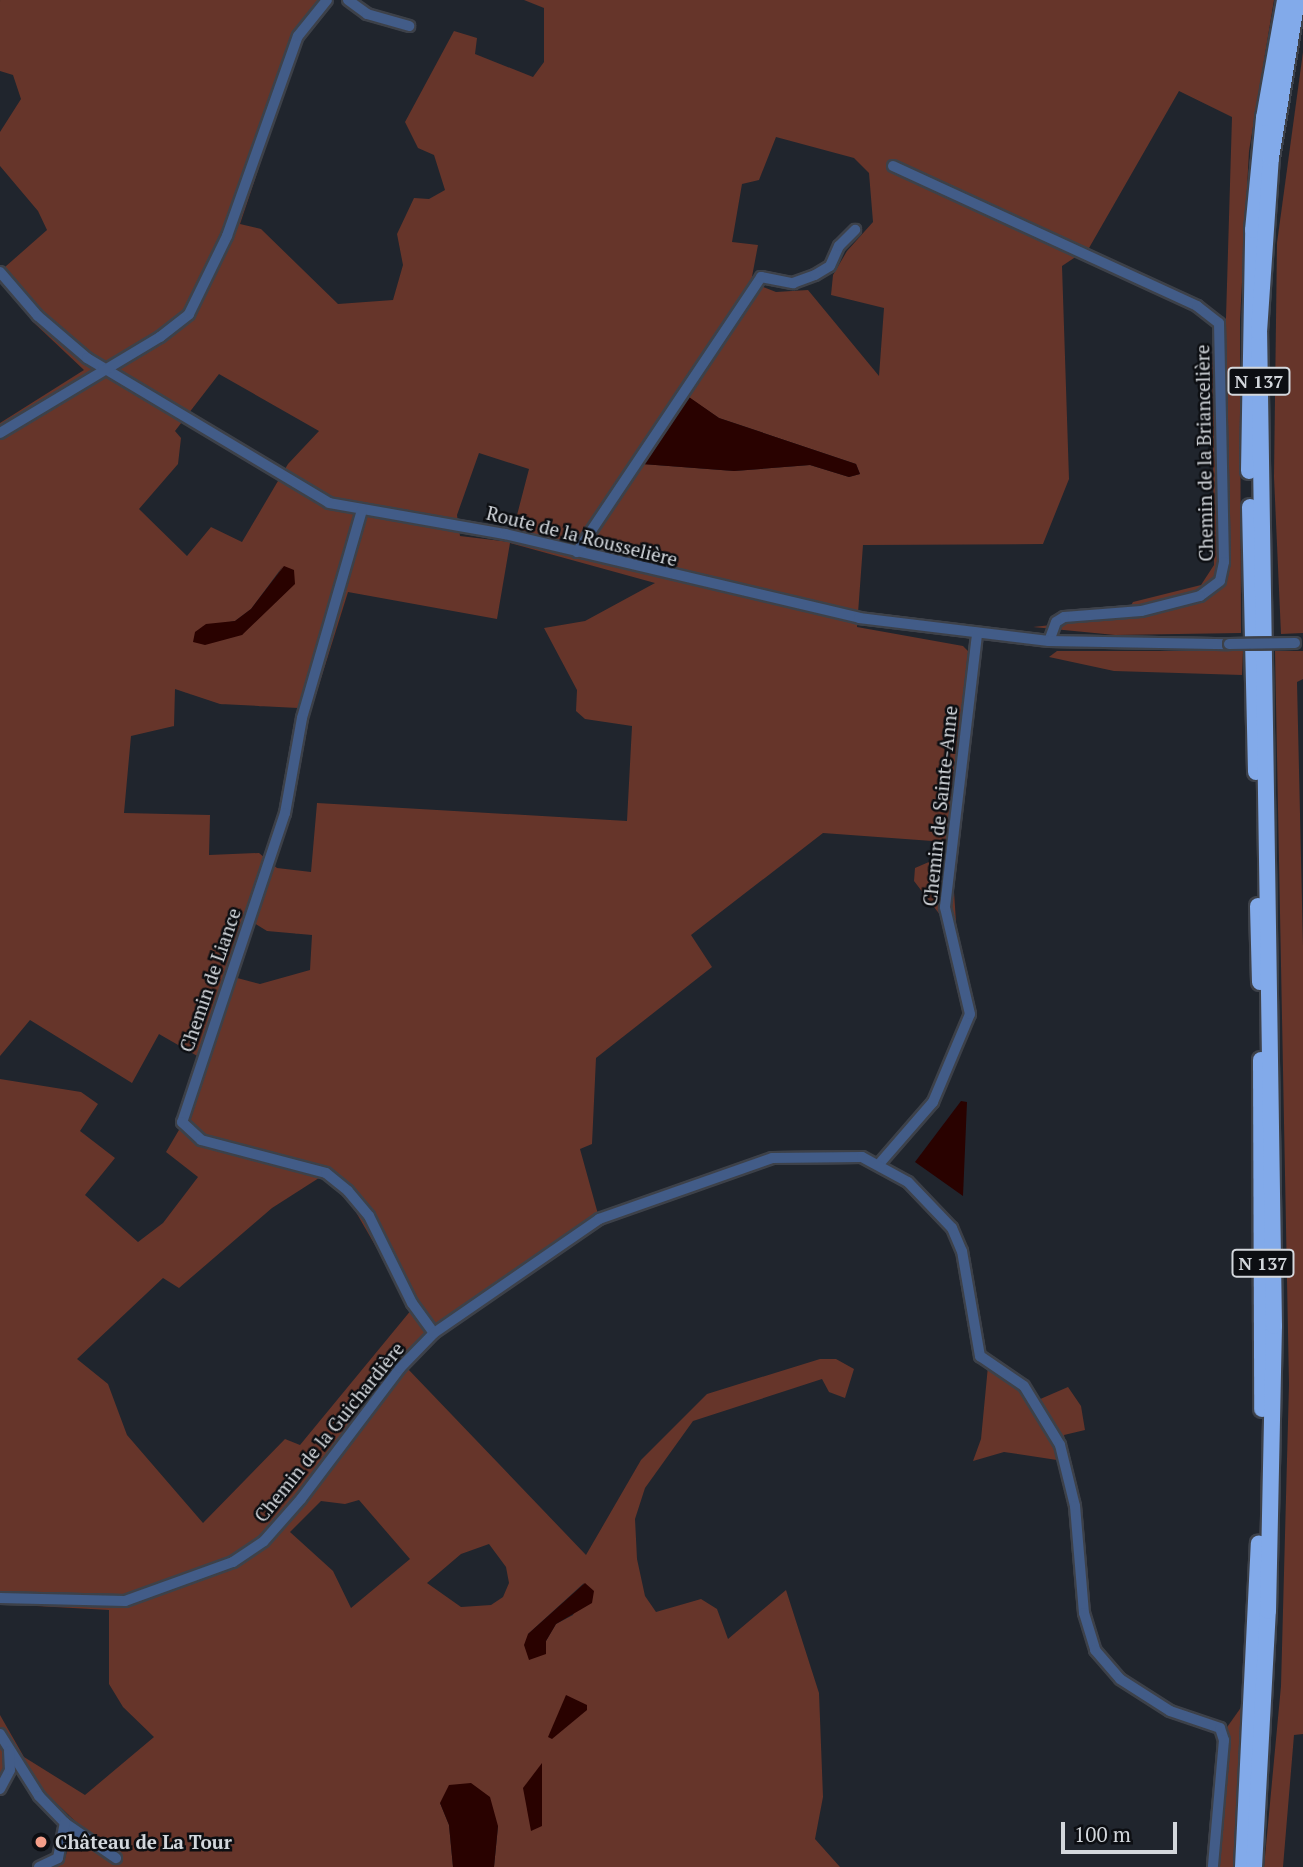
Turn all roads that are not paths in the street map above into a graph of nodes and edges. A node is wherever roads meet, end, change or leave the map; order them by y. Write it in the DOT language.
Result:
graph roads {
  1 [pos="327,0"];
  2 [pos="348,0"];
  3 [pos="1285,0"];
  4 [pos="1297,0"];
  5 [pos="409,26"];
  6 [pos="893,166"];
  7 [pos="855,230"];
  8 [pos="0,272"];
  9 [pos="105,370"];
  10 [pos="0,433"];
  11 [pos="362,510"];
  12 [pos="577,552"];
  13 [pos="977,633"];
  14 [pos="1049,641"];
  15 [pos="1299,643"];
  16 [pos="880,1163"];
  17 [pos="434,1333"];
  18 [pos="0,1598"];
  19 [pos="0,1734"];
  20 [pos="9,1751"];
  21 [pos="0,1789"];
  22 [pos="65,1823"];
  23 [pos="116,1858"];
  24 [pos="39,1867"];
  25 [pos="1213,1867"];
  26 [pos="1243,1867"];
  27 [pos="1254,1867"];
  1 -- 9 [label="street"];
  2 -- 5 [label="street"];
  3 -- 26 [label="highway, N 137"];
  4 -- 27 [label="highway, N 137"];
  6 -- 14 [label="street, Chemin de la Briancelière"];
  7 -- 12 [label="street"];
  8 -- 9 [label="street, Route de la Rousselière"];
  9 -- 10 [label="street"];
  9 -- 11 [label="street, Route de la Rousselière"];
  11 -- 12 [label="street, Route de la Rousselière"];
  11 -- 17 [label="street, Chemin de Liance"];
  12 -- 13 [label="street, Route de la Rousselière"];
  13 -- 14 [label="street, Route de la Rousselière"];
  13 -- 16 [label="street, Chemin de Sainte-Anne"];
  14 -- 15 [label="street, Route de la Rousselière, bridge"];
  16 -- 17 [label="street, Chemin de la Guichardière"];
  16 -- 25 [label="street, Chemin de la Guichardière"];
  17 -- 18 [label="street, Chemin de la Guichardière"];
  19 -- 20 [label="street"];
  20 -- 21 [label="street"];
  20 -- 22 [label="street"];
  22 -- 23 [label="street"];
  22 -- 24 [label="street"];
}
